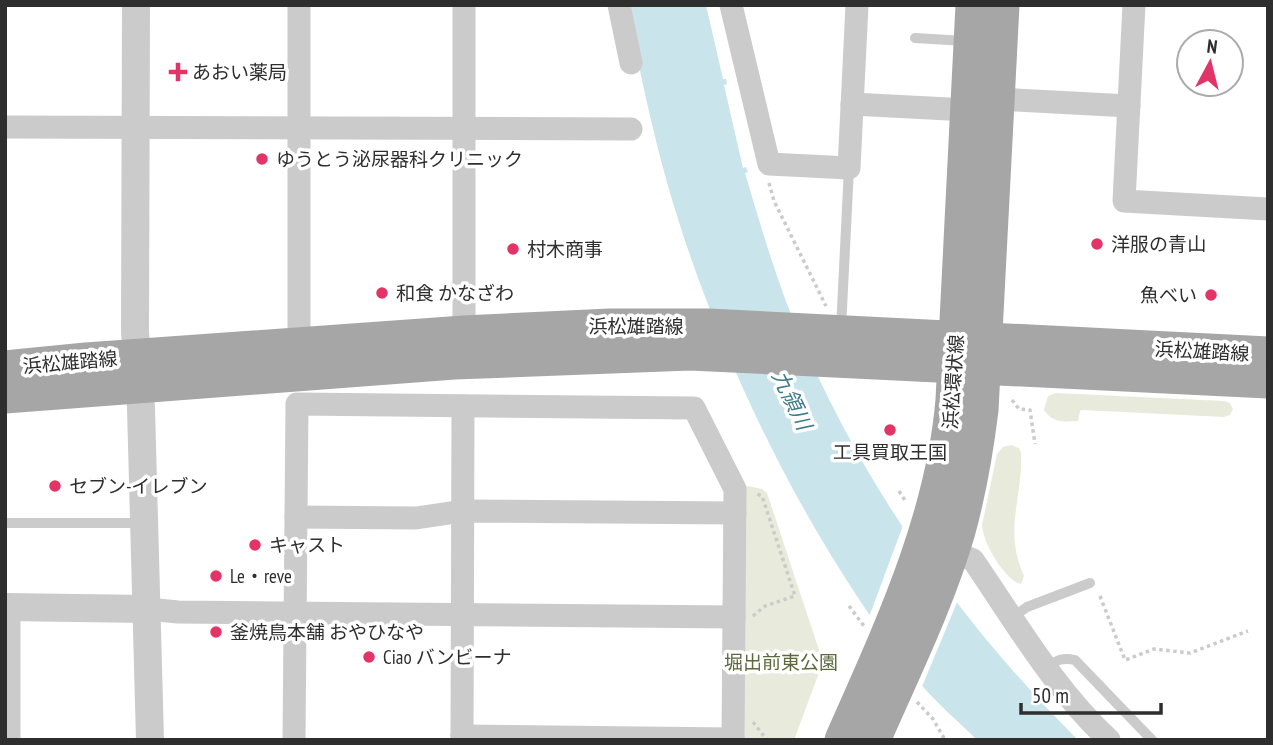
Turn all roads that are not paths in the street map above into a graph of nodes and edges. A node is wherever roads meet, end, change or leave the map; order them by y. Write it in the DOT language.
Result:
graph roads {
  1 [pos="136,5"];
  2 [pos="299,5"];
  3 [pos="464,5"];
  4 [pos="619,5"];
  5 [pos="731,5"];
  6 [pos="857,5"];
  7 [pos="973,5"];
  8 [pos="1002,5"];
  9 [pos="1134,5"];
  10 [pos="915,38"];
  11 [pos="971,41"];
  12 [pos="631,63"];
  13 [pos="852,104"];
  14 [pos="983,105"];
  15 [pos="1129,106"];
  16 [pos="5,127"];
  17 [pos="135,127"];
  18 [pos="299,128"];
  19 [pos="464,128"];
  20 [pos="631,129"];
  21 [pos="849,168"];
  22 [pos="1268,209"];
  23 [pos="464,333"];
  24 [pos="826,333"];
  25 [pos="714,339"];
  26 [pos="299,345"];
  27 [pos="970,352"];
  28 [pos="1268,354"];
  29 [pos="5,368"];
  30 [pos="138,371"];
  31 [pos="1268,381"];
  32 [pos="5,396"];
  33 [pos="463,406"];
  34 [pos="735,503"];
  35 [pos="463,510"];
  36 [pos="296,517"];
  37 [pos="5,523"];
  38 [pos="145,523"];
  39 [pos="941,550"];
  40 [pos="1090,583"];
  41 [pos="7,607"];
  42 [pos="148,609"];
  43 [pos="295,613"];
  44 [pos="462,614"];
  45 [pos="1013,617"];
  46 [pos="742,618"];
  47 [pos="1047,667"];
  48 [pos="8,735"];
  49 [pos="462,738"];
  50 [pos="733,739"];
  51 [pos="867,739"];
  52 [pos="150,740"];
  53 [pos="294,740"];
  54 [pos="1109,740"];
  55 [pos="1152,740"];
  1 -- 17 [label="street"];
  2 -- 18 [label="street"];
  3 -- 19 [label="street"];
  4 -- 12 [label="street"];
  5 -- 21 [label="street"];
  6 -- 13 [label="street"];
  7 -- 11 [label="main road, 浜松環状線"];
  8 -- 14 [label="main road, 浜松環状線"];
  9 -- 15 [label="street"];
  10 -- 11 [label="lane"];
  11 -- 14 [label="main road, 浜松環状線"];
  13 -- 14 [label="street"];
  13 -- 21 [label="street"];
  14 -- 15 [label="street"];
  14 -- 27 [label="main road, 浜松環状線"];
  15 -- 22 [label="street"];
  16 -- 17 [label="street"];
  17 -- 18 [label="street"];
  17 -- 30 [label="street"];
  18 -- 19 [label="street"];
  18 -- 26 [label="street"];
  19 -- 20 [label="street"];
  19 -- 23 [label="street"];
  21 -- 24 [label="lane"];
  23 -- 25 [label="main road, 浜松雄踏線"];
  23 -- 26 [label="main road, 浜松雄踏線"];
  24 -- 25 [label="main road, 浜松雄踏線"];
  24 -- 27 [label="main road, 浜松雄踏線"];
  25 -- 30 [label="main road, 浜松雄踏線"];
  26 -- 30 [label="main road, 浜松雄踏線"];
  27 -- 28 [label="main road, 浜松雄踏線"];
  27 -- 31 [label="main road, 浜松雄踏線"];
  27 -- 39 [label="main road, 浜松環状線"];
  29 -- 30 [label="main road, 浜松雄踏線"];
  30 -- 32 [label="main road, 浜松雄踏線"];
  30 -- 38 [label="street"];
  33 -- 34 [label="street"];
  33 -- 35 [label="street"];
  33 -- 36 [label="street"];
  34 -- 35 [label="street"];
  34 -- 46 [label="street"];
  35 -- 36 [label="street"];
  35 -- 44 [label="street"];
  36 -- 43 [label="street"];
  37 -- 38 [label="lane"];
  38 -- 42 [label="street"];
  39 -- 45 [label="street"];
  39 -- 51 [label="main road, 浜松環状線"];
  40 -- 45 [label="lane"];
  41 -- 42 [label="street"];
  41 -- 48 [label="street"];
  42 -- 43 [label="street"];
  42 -- 52 [label="street"];
  43 -- 44 [label="street"];
  43 -- 53 [label="street"];
  44 -- 46 [label="street"];
  44 -- 49 [label="street"];
  45 -- 47 [label="street"];
  46 -- 50 [label="street"];
  47 -- 54 [label="street"];
  47 -- 55 [label="lane"];
  49 -- 50 [label="street"];
}
